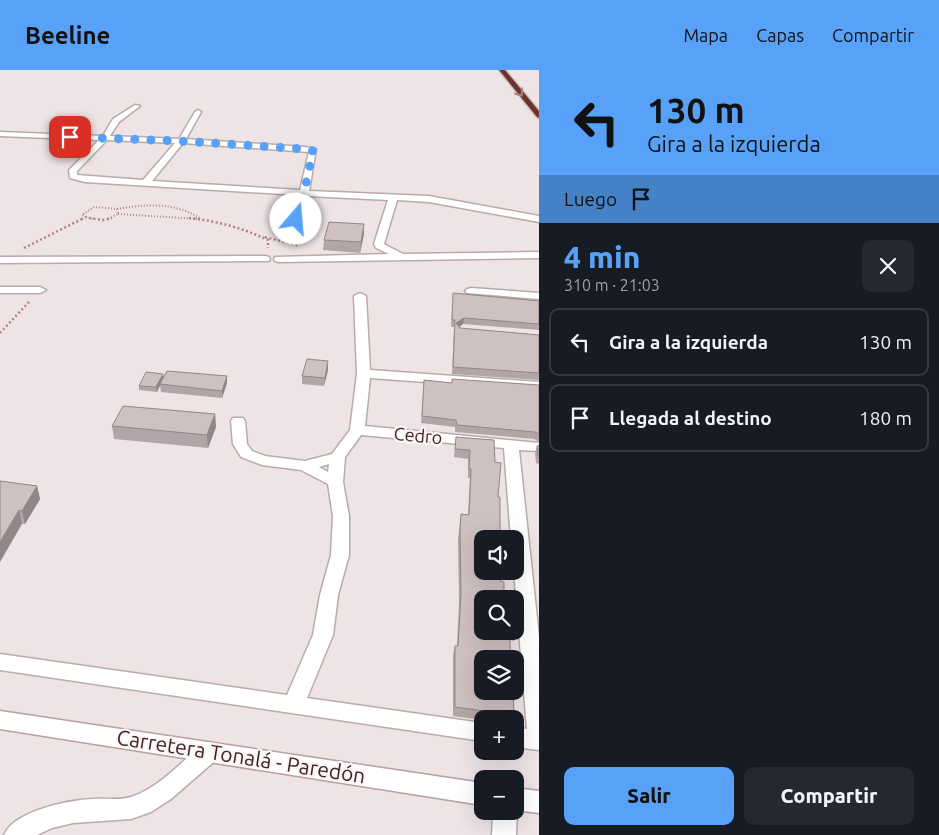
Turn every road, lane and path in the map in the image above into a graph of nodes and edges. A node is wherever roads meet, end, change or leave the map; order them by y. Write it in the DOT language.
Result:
graph roads {
  1 [pos="502,70"];
  2 [pos="510,70"];
  3 [pos="539,104"];
  4 [pos="137,106"];
  5 [pos="198,112"];
  6 [pos="539,116"];
  7 [pos="0,134"];
  8 [pos="105,138"];
  9 [pos="180,141"];
  10 [pos="145,183"];
  11 [pos="304,193"];
  12 [pos="393,198"];
  13 [pos="117,209"];
  14 [pos="118,214"];
  15 [pos="86,217"];
  16 [pos="201,218"];
  17 [pos="296,219"];
  18 [pos="539,219"];
  19 [pos="16,251"];
  20 [pos="539,255"];
  21 [pos="403,257"];
  22 [pos="265,259"];
  23 [pos="279,259"];
  24 [pos="0,260"];
  25 [pos="0,290"];
  26 [pos="40,290"];
  27 [pos="471,291"];
  28 [pos="360,296"];
  29 [pos="539,296"];
  30 [pos="0,333"];
  31 [pos="364,374"];
  32 [pos="539,386"];
  33 [pos="238,421"];
  34 [pos="357,430"];
  35 [pos="511,444"];
  36 [pos="539,447"];
  37 [pos="337,457"];
  38 [pos="305,466"];
  39 [pos="335,482"];
  40 [pos="0,662"];
  41 [pos="294,704"];
  42 [pos="0,720"];
  43 [pos="474,731"];
  44 [pos="539,735"];
  45 [pos="524,736"];
  46 [pos="209,752"];
  47 [pos="474,793"];
  48 [pos="524,800"];
  49 [pos="539,802"];
  50 [pos="505,820"];
  51 [pos="16,835"];
  52 [pos="504,835"];
  1 -- 6 [label="highway, one-way"];
  2 -- 3 [label="highway"];
  4 -- 8 [label="street"];
  5 -- 9 [label="street"];
  7 -- 8 [label="street"];
  8 -- 9 [label="street"];
  8 -- 10 [label="street"];
  9 -- 10 [label="street"];
  9 -- 11 [label="street"];
  10 -- 11 [label="street"];
  11 -- 12 [label="street"];
  11 -- 17 [label="street"];
  12 -- 18 [label="street"];
  12 -- 21 [label="street"];
  13 -- 14 [label="path"];
  13 -- 15 [label="path"];
  13 -- 16 [label="path"];
  14 -- 15 [label="path"];
  14 -- 16 [label="path"];
  15 -- 19 [label="path"];
  16 -- 23 [label="path"];
  20 -- 21 [label="street"];
  21 -- 23 [label="street"];
  22 -- 24 [label="street"];
  25 -- 26 [label="street"];
  26 -- 30 [label="path"];
  27 -- 29 [label="street"];
  28 -- 31 [label="street"];
  31 -- 32 [label="street"];
  31 -- 34 [label="street"];
  33 -- 38 [label="street"];
  34 -- 35 [label="street, Cedro"];
  34 -- 37 [label="street"];
  35 -- 36 [label="street, Cedro"];
  35 -- 44 [label="street"];
  37 -- 38 [label="street"];
  37 -- 39 [label="street"];
  38 -- 39 [label="street"];
  39 -- 41 [label="street"];
  40 -- 41 [label="street"];
  41 -- 43 [label="street"];
  42 -- 46 [label="street, Carretera Tonalá - Paredón"];
  44 -- 45 [label="street"];
  46 -- 47 [label="street, Carretera Tonalá - Paredón"];
  46 -- 51 [label="street"];
  48 -- 49 [label="street"];
  50 -- 52 [label="street"];
}
